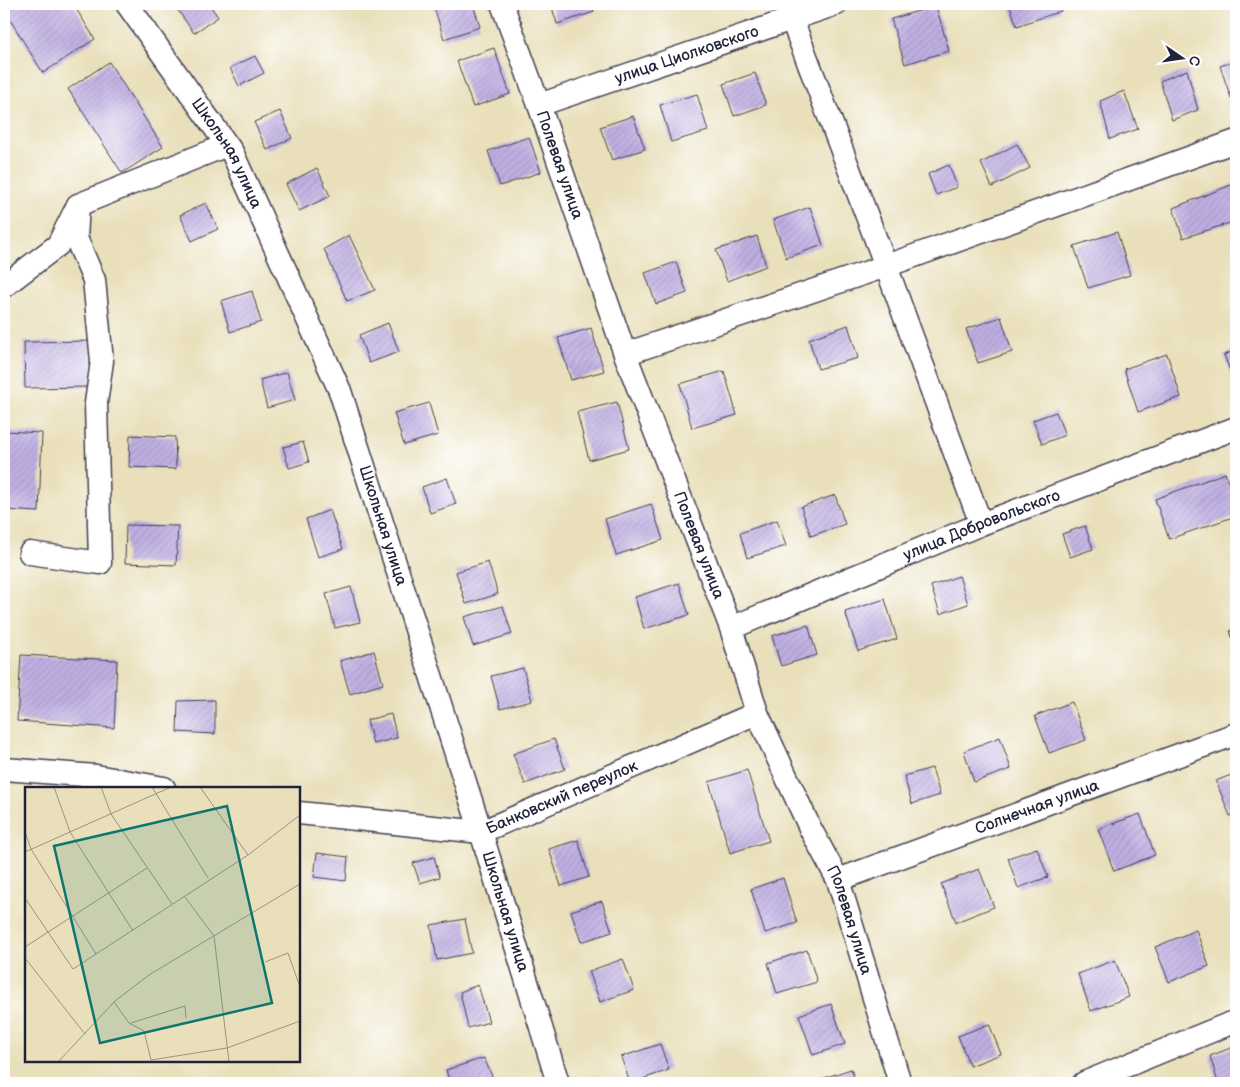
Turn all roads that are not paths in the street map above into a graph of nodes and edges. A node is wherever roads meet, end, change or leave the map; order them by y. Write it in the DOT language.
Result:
graph roads {
  1 [pos="127,4"];
  2 [pos="502,4"];
  3 [pos="836,4"];
  4 [pos="789,11"];
  5 [pos="539,104"];
  6 [pos="1236,141"];
  7 [pos="227,145"];
  8 [pos="78,205"];
  9 [pos="886,266"];
  10 [pos="4,286"];
  11 [pos="626,354"];
  12 [pos="1236,428"];
  13 [pos="981,524"];
  14 [pos="30,553"];
  15 [pos="731,628"];
  16 [pos="757,713"];
  17 [pos="1236,734"];
  18 [pos="4,769"];
  19 [pos="158,787"];
  20 [pos="300,813"];
  21 [pos="481,832"];
  22 [pos="838,880"];
  23 [pos="1236,1021"];
  24 [pos="558,1083"];
  25 [pos="900,1083"];
  26 [pos="1084,1083"];
  1 -- 7 [label="street, Школьная улица"];
  2 -- 5 [label="street, Полевая улица"];
  3 -- 4 [label="street, улица Циолковского"];
  4 -- 5 [label="street, улица Циолковского"];
  4 -- 9 [label="street"];
  5 -- 11 [label="street, Полевая улица"];
  6 -- 9 [label="street"];
  7 -- 8 [label="street"];
  7 -- 21 [label="street, Школьная улица"];
  8 -- 10 [label="street"];
  8 -- 14 [label="street"];
  9 -- 11 [label="street"];
  9 -- 13 [label="street"];
  11 -- 15 [label="street, Полевая улица"];
  12 -- 13 [label="street, улица Добровольского"];
  13 -- 15 [label="street, улица Добровольского"];
  15 -- 16 [label="street, Полевая улица"];
  16 -- 21 [label="street, Банковский переулок"];
  16 -- 22 [label="street, Полевая улица"];
  17 -- 22 [label="street, Солнечная улица"];
  18 -- 19 [label="street"];
  20 -- 21 [label="street, Банковский переулок"];
  21 -- 24 [label="street, Школьная улица"];
  22 -- 25 [label="street, Полевая улица"];
  23 -- 26 [label="street"];
}
